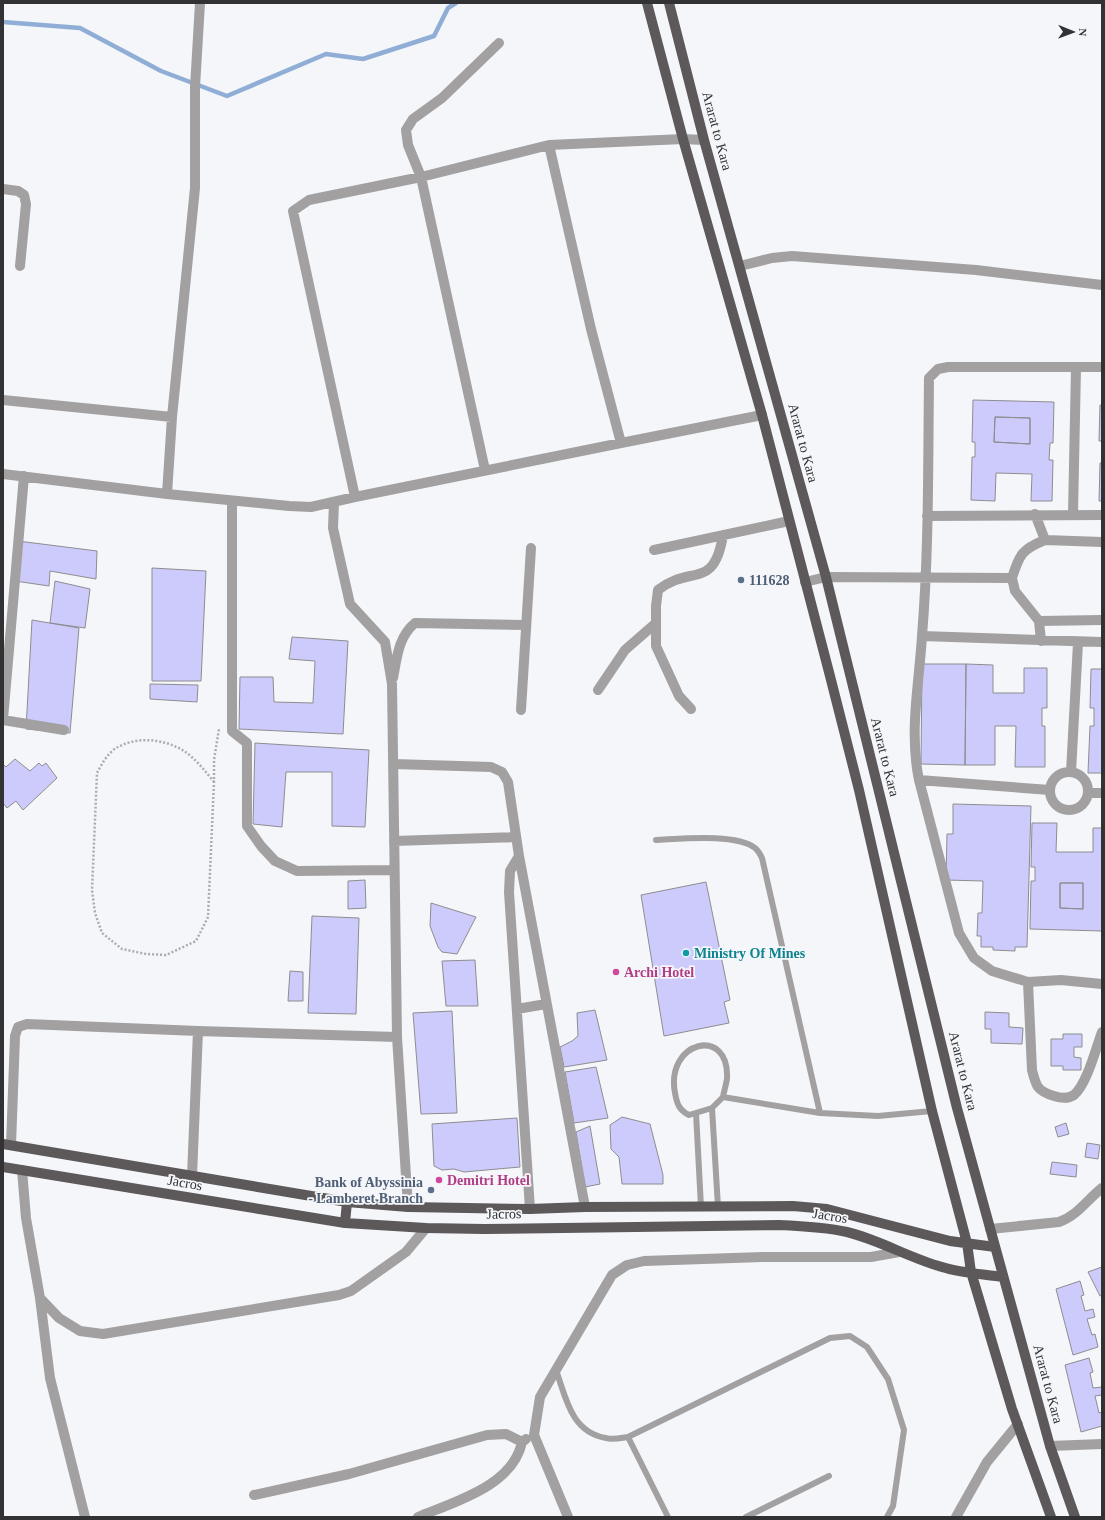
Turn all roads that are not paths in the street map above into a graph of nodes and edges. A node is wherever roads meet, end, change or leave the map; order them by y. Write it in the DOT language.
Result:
graph roads {
  1 [pos="200,3"];
  2 [pos="647,3"];
  3 [pos="669,3"];
  4 [pos="499,43"];
  5 [pos="683,139"];
  6 [pos="704,140"];
  7 [pos="548,144"];
  8 [pos="421,177"];
  9 [pos="3,189"];
  10 [pos="20,266"];
  11 [pos="740,266"];
  12 [pos="1102,285"];
  13 [pos="1076,368"];
  14 [pos="1102,368"];
  15 [pos="3,400"];
  16 [pos="762,415"];
  17 [pos="172,417"];
  18 [pos="621,443"];
  19 [pos="484,470"];
  20 [pos="3,474"];
  21 [pos="24,476"];
  22 [pos="168,494"];
  23 [pos="356,498"];
  24 [pos="232,501"];
  25 [pos="334,503"];
  26 [pos="1035,514"];
  27 [pos="1072,514"];
  28 [pos="1102,515"];
  29 [pos="927,516"];
  30 [pos="789,521"];
  31 [pos="724,535"];
  32 [pos="1045,540"];
  33 [pos="1102,542"];
  34 [pos="531,548"];
  35 [pos="654,550"];
  36 [pos="924,576"];
  37 [pos="826,577"];
  38 [pos="1012,578"];
  39 [pos="805,582"];
  40 [pos="1039,620"];
  41 [pos="1102,620"];
  42 [pos="656,622"];
  43 [pos="526,625"];
  44 [pos="922,636"];
  45 [pos="1041,641"];
  46 [pos="1102,642"];
  47 [pos="1078,643"];
  48 [pos="392,684"];
  49 [pos="598,690"];
  50 [pos="691,709"];
  51 [pos="521,710"];
  52 [pos="3,720"];
  53 [pos="64,730"];
  54 [pos="394,764"];
  55 [pos="1071,772"];
  56 [pos="919,780"];
  57 [pos="1050,790"];
  58 [pos="1089,793"];
  59 [pos="1102,793"];
  60 [pos="515,836"];
  61 [pos="656,840"];
  62 [pos="394,841"];
  63 [pos="519,856"];
  64 [pos="394,870"];
  65 [pos="1028,982"];
  66 [pos="1102,984"];
  67 [pos="546,1004"];
  68 [pos="517,1009"];
  69 [pos="198,1032"];
  70 [pos="1102,1032"];
  71 [pos="397,1037"];
  72 [pos="723,1097"];
  73 [pos="712,1108"];
  74 [pos="932,1111"];
  75 [pos="696,1113"];
  76 [pos="820,1113"];
  77 [pos="7,1145"];
  78 [pos="3,1167"];
  79 [pos="22,1170"];
  80 [pos="192,1176"];
  81 [pos="1102,1188"];
  82 [pos="347,1202"];
  83 [pos="408,1207"];
  84 [pos="585,1207"];
  85 [pos="701,1207"];
  86 [pos="718,1207"];
  87 [pos="530,1209"];
  88 [pos="345,1223"];
  89 [pos="426,1228"];
  90 [pos="990,1229"];
  91 [pos="967,1244"];
  92 [pos="995,1247"];
  93 [pos="899,1252"];
  94 [pos="971,1272"];
  95 [pos="1003,1277"];
  96 [pos="40,1298"];
  97 [pos="555,1369"];
  98 [pos="1018,1424"];
  99 [pos="534,1436"];
  100 [pos="628,1437"];
  101 [pos="522,1442"];
  102 [pos="1102,1444"];
  103 [pos="1050,1446"];
  104 [pos="828,1476"];
  105 [pos="254,1495"];
  106 [pos="85,1517"];
  107 [pos="418,1517"];
  108 [pos="568,1517"];
  109 [pos="668,1517"];
  110 [pos="746,1517"];
  111 [pos="887,1517"];
  112 [pos="956,1517"];
  113 [pos="1051,1517"];
  114 [pos="1075,1517"];
  1 -- 17 [label="street"];
  2 -- 5 [label="main road"];
  3 -- 6 [label="main road, Ararat to Kara"];
  4 -- 8 [label="street"];
  5 -- 6 [label="street"];
  5 -- 7 [label="street"];
  5 -- 16 [label="main road"];
  6 -- 11 [label="main road, Ararat to Kara"];
  7 -- 8 [label="street"];
  7 -- 18 [label="street"];
  8 -- 19 [label="street"];
  8 -- 23 [label="street"];
  9 -- 10 [label="street"];
  11 -- 12 [label="street"];
  11 -- 37 [label="main road, Ararat to Kara"];
  13 -- 14 [label="street"];
  13 -- 27 [label="street"];
  13 -- 29 [label="street"];
  15 -- 17 [label="street"];
  16 -- 18 [label="street"];
  16 -- 30 [label="main road"];
  17 -- 22 [label="street"];
  18 -- 19 [label="street"];
  19 -- 23 [label="street"];
  20 -- 21 [label="street"];
  21 -- 22 [label="street"];
  21 -- 52 [label="street"];
  22 -- 24 [label="street"];
  23 -- 25 [label="street"];
  24 -- 25 [label="street"];
  24 -- 64 [label="street"];
  25 -- 48 [label="street"];
  26 -- 27 [label="street"];
  26 -- 29 [label="street"];
  26 -- 32 [label="street"];
  27 -- 28 [label="street"];
  29 -- 36 [label="street"];
  30 -- 31 [label="street"];
  30 -- 39 [label="main road"];
  31 -- 35 [label="street"];
  31 -- 42 [label="street"];
  32 -- 33 [label="street"];
  32 -- 38 [label="street"];
  34 -- 43 [label="street"];
  36 -- 37 [label="street"];
  36 -- 38 [label="street"];
  36 -- 44 [label="street"];
  37 -- 39 [label="street"];
  37 -- 90 [label="main road, Ararat to Kara"];
  38 -- 40 [label="street"];
  39 -- 74 [label="main road"];
  40 -- 41 [label="street"];
  40 -- 45 [label="street"];
  42 -- 49 [label="street"];
  42 -- 50 [label="street"];
  43 -- 48 [label="street"];
  43 -- 51 [label="street"];
  44 -- 45 [label="street"];
  44 -- 56 [label="street"];
  45 -- 47 [label="street"];
  46 -- 47 [label="street"];
  47 -- 55 [label="street"];
  48 -- 54 [label="street"];
  52 -- 53 [label="street"];
  54 -- 60 [label="street"];
  54 -- 62 [label="street"];
  55 -- 57 [label="street"];
  55 -- 58 [label="street"];
  56 -- 57 [label="street"];
  56 -- 65 [label="street"];
  57 -- 58 [label="street"];
  58 -- 59 [label="street"];
  60 -- 62 [label="street"];
  60 -- 63 [label="street"];
  61 -- 76 [label="lane"];
  62 -- 64 [label="street"];
  63 -- 67 [label="street"];
  63 -- 68 [label="street"];
  64 -- 71 [label="street"];
  65 -- 66 [label="street"];
  65 -- 70 [label="street"];
  67 -- 68 [label="street"];
  67 -- 84 [label="street"];
  68 -- 87 [label="street"];
  69 -- 71 [label="street"];
  69 -- 77 [label="street"];
  69 -- 80 [label="street"];
  71 -- 83 [label="street"];
  72 -- 73 [label="lane"];
  72 -- 75 [label="lane"];
  72 -- 76 [label="lane"];
  73 -- 75 [label="lane"];
  73 -- 86 [label="lane"];
  74 -- 76 [label="lane"];
  74 -- 91 [label="main road"];
  75 -- 85 [label="lane"];
  77 -- 80 [label="main road, Jacros"];
  78 -- 79 [label="main road, Jacros"];
  79 -- 88 [label="main road, Jacros"];
  79 -- 96 [label="street"];
  80 -- 82 [label="main road, Jacros"];
  81 -- 90 [label="street"];
  82 -- 83 [label="main road, Jacros"];
  82 -- 88 [label="main road"];
  83 -- 87 [label="main road, Jacros"];
  84 -- 85 [label="main road, Jacros"];
  84 -- 87 [label="main road, Jacros"];
  85 -- 86 [label="main road, Jacros"];
  86 -- 91 [label="main road, Jacros"];
  88 -- 89 [label="main road, Jacros"];
  89 -- 93 [label="main road, Jacros"];
  89 -- 96 [label="street"];
  90 -- 92 [label="main road, Ararat to Kara"];
  91 -- 92 [label="main road, Jacros"];
  91 -- 94 [label="main road"];
  92 -- 95 [label="main road, Ararat to Kara"];
  93 -- 94 [label="main road, Jacros"];
  93 -- 97 [label="street"];
  94 -- 95 [label="main road, Jacros"];
  94 -- 98 [label="main road"];
  95 -- 103 [label="main road, Ararat to Kara"];
  96 -- 106 [label="street"];
  97 -- 99 [label="street"];
  97 -- 100 [label="lane"];
  98 -- 112 [label="street"];
  98 -- 113 [label="main road"];
  99 -- 101 [label="street"];
  99 -- 108 [label="street"];
  100 -- 109 [label="lane"];
  100 -- 111 [label="lane"];
  101 -- 105 [label="street"];
  101 -- 107 [label="street"];
  102 -- 103 [label="street"];
  103 -- 114 [label="main road, Ararat to Kara"];
  104 -- 110 [label="lane"];
}
